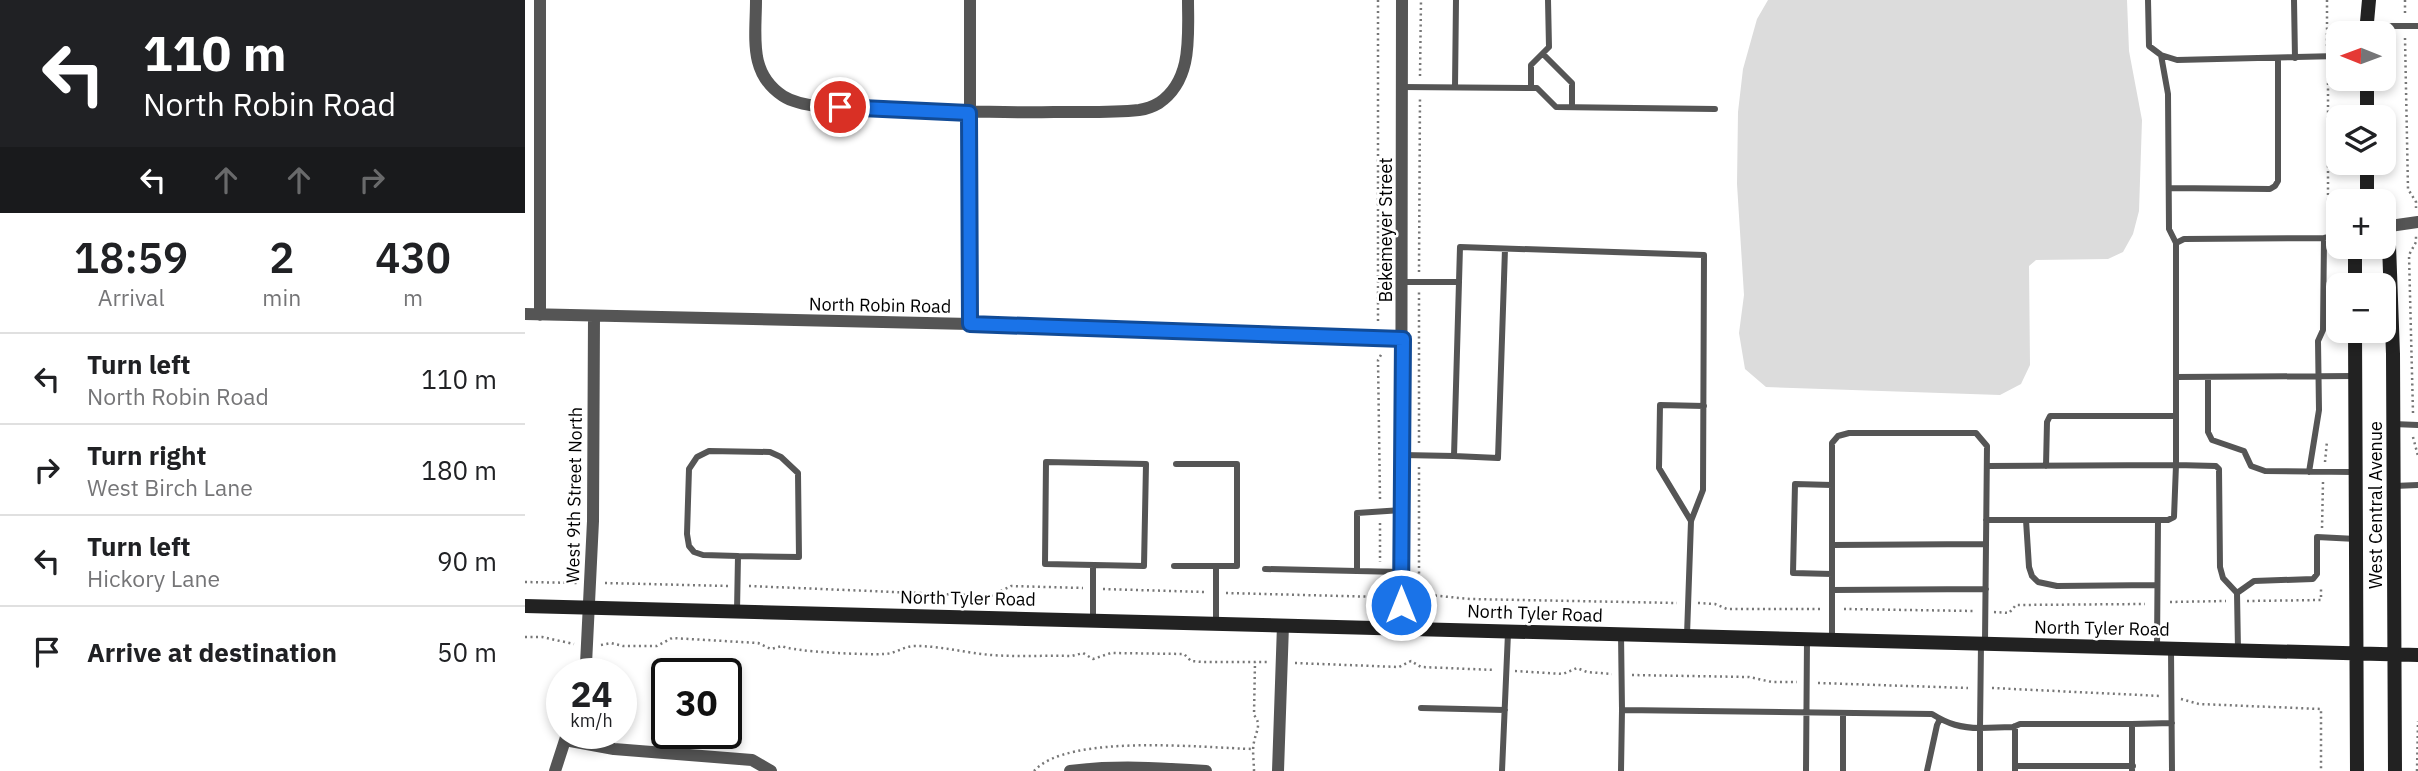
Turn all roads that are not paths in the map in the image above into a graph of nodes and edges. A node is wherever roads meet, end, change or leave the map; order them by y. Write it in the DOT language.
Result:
graph roads {
  1 [pos="540,0"];
  2 [pos="756,0"];
  3 [pos="970,0"];
  4 [pos="1188,0"];
  5 [pos="1402,0"];
  6 [pos="1456,0"];
  7 [pos="1548,0"];
  8 [pos="2148,0"];
  9 [pos="2294,0"];
  10 [pos="2369,0"];
  11 [pos="2367,21"];
  12 [pos="2418,26"];
  13 [pos="2396,27"];
  14 [pos="1543,54"];
  15 [pos="2161,55"];
  16 [pos="2326,57"];
  17 [pos="2279,58"];
  18 [pos="2295,58"];
  19 [pos="1402,87"];
  20 [pos="1455,87"];
  21 [pos="1531,88"];
  22 [pos="1572,107"];
  23 [pos="1715,109"];
  24 [pos="969,113"];
  25 [pos="2169,188"];
  26 [pos="2418,222"];
  27 [pos="2396,225"];
  28 [pos="2324,238"];
  29 [pos="2176,243"];
  30 [pos="1505,249"];
  31 [pos="2389,259"];
  32 [pos="1403,282"];
  33 [pos="1459,282"];
  34 [pos="525,314"];
  35 [pos="540,315"];
  36 [pos="594,316"];
  37 [pos="970,324"];
  38 [pos="1403,339"];
  39 [pos="2355,343"];
  40 [pos="2317,376"];
  41 [pos="2354,376"];
  42 [pos="2176,377"];
  43 [pos="2208,377"];
  44 [pos="1704,406"];
  45 [pos="2176,416"];
  46 [pos="2393,424"];
  47 [pos="2418,425"];
  48 [pos="1402,455"];
  49 [pos="1454,456"];
  50 [pos="1177,464"];
  51 [pos="2176,465"];
  52 [pos="1987,466"];
  53 [pos="2046,466"];
  54 [pos="2309,472"];
  55 [pos="2355,472"];
  56 [pos="1832,485"];
  57 [pos="2418,485"];
  58 [pos="2394,486"];
  59 [pos="1402,510"];
  60 [pos="1986,520"];
  61 [pos="2026,520"];
  62 [pos="2158,520"];
  63 [pos="1691,521"];
  64 [pos="2355,539"];
  65 [pos="1986,544"];
  66 [pos="1832,545"];
  67 [pos="738,556"];
  68 [pos="1093,565"];
  69 [pos="1174,566"];
  70 [pos="1216,566"];
  71 [pos="1265,569"];
  72 [pos="1357,571"];
  73 [pos="1401,572"];
  74 [pos="1832,574"];
  75 [pos="2157,584"];
  76 [pos="1986,589"];
  77 [pos="1832,590"];
  78 [pos="2237,593"];
  79 [pos="525,606"];
  80 [pos="589,607"];
  81 [pos="737,611"];
  82 [pos="1093,620"];
  83 [pos="1216,624"];
  84 [pos="1283,625"];
  85 [pos="1401,628"];
  86 [pos="1508,631"];
  87 [pos="1621,635"];
  88 [pos="1687,636"];
  89 [pos="1807,640"];
  90 [pos="1832,641"];
  91 [pos="1983,644"];
  92 [pos="2164,648"];
  93 [pos="2238,650"];
  94 [pos="2356,654"];
  95 [pos="2395,654"];
  96 [pos="2418,655"];
  97 [pos="585,658"];
  98 [pos="1421,708"];
  99 [pos="1505,710"];
  100 [pos="1622,710"];
  101 [pos="1807,714"];
  102 [pos="1843,714"];
  103 [pos="1940,719"];
  104 [pos="2172,723"];
  105 [pos="2132,724"];
  106 [pos="2015,726"];
  107 [pos="1980,728"];
  108 [pos="562,749"];
  109 [pos="614,749"];
  110 [pos="2015,768"];
  111 [pos="2132,768"];
  112 [pos="555,771"];
  113 [pos="771,771"];
  114 [pos="1070,771"];
  115 [pos="1206,771"];
  116 [pos="1278,771"];
  117 [pos="1502,771"];
  118 [pos="1621,771"];
  119 [pos="1806,771"];
  120 [pos="1843,771"];
  121 [pos="1927,771"];
  122 [pos="1980,771"];
  123 [pos="2172,771"];
  124 [pos="2357,771"];
  125 [pos="2395,771"];
  1 -- 35 [label="street"];
  2 -- 24 [label="street"];
  3 -- 24 [label="street"];
  4 -- 24 [label="street"];
  5 -- 19 [label="street, Bekemeyer Street"];
  6 -- 20 [label="lane"];
  7 -- 14 [label="lane"];
  8 -- 15 [label="lane"];
  9 -- 18 [label="lane"];
  10 -- 11 [label="main road"];
  12 -- 13 [label="lane"];
  14 -- 21 [label="lane"];
  14 -- 22 [label="lane"];
  15 -- 17 [label="lane"];
  15 -- 25 [label="lane"];
  16 -- 18 [label="lane"];
  17 -- 18 [label="lane"];
  17 -- 25 [label="lane"];
  19 -- 20 [label="lane"];
  19 -- 32 [label="street, Bekemeyer Street"];
  20 -- 21 [label="lane"];
  21 -- 22 [label="lane"];
  22 -- 23 [label="lane"];
  24 -- 37 [label="street"];
  25 -- 29 [label="lane"];
  26 -- 27 [label="street"];
  28 -- 29 [label="lane"];
  28 -- 40 [label="lane"];
  29 -- 42 [label="lane"];
  30 -- 33 [label="lane"];
  30 -- 44 [label="lane"];
  30 -- 49 [label="lane"];
  31 -- 46 [label="main road, West Central Avenue"];
  32 -- 33 [label="lane"];
  32 -- 38 [label="street, Bekemeyer Street"];
  33 -- 49 [label="lane"];
  34 -- 35 [label="street, North Robin Road"];
  35 -- 36 [label="street, North Robin Road"];
  36 -- 37 [label="street, North Robin Road"];
  36 -- 80 [label="street, West 9th Street North"];
  37 -- 38 [label="street, North Robin Road"];
  38 -- 48 [label="street, Bekemeyer Street"];
  39 -- 41 [label="main road, West Central Avenue"];
  40 -- 41 [label="lane"];
  40 -- 43 [label="lane"];
  40 -- 54 [label="lane"];
  41 -- 55 [label="main road, West Central Avenue"];
  42 -- 43 [label="lane"];
  42 -- 45 [label="lane"];
  43 -- 54 [label="lane"];
  44 -- 63 [label="lane"];
  44 -- 63 [label="lane"];
  45 -- 51 [label="lane"];
  45 -- 53 [label="lane"];
  46 -- 47 [label="lane"];
  46 -- 58 [label="main road, West Central Avenue"];
  48 -- 49 [label="lane"];
  48 -- 59 [label="street, Bekemeyer Street"];
  50 -- 70 [label="lane"];
  51 -- 53 [label="lane"];
  51 -- 62 [label="lane"];
  51 -- 78 [label="lane"];
  52 -- 53 [label="lane"];
  52 -- 56 [label="lane"];
  52 -- 60 [label="lane"];
  54 -- 55 [label="lane"];
  55 -- 64 [label="main road, West Central Avenue"];
  56 -- 66 [label="lane"];
  56 -- 74 [label="lane"];
  57 -- 58 [label="lane"];
  58 -- 95 [label="main road, West Central Avenue"];
  59 -- 72 [label="lane"];
  59 -- 73 [label="street, Bekemeyer Street"];
  60 -- 61 [label="lane"];
  60 -- 65 [label="lane"];
  61 -- 62 [label="lane"];
  61 -- 75 [label="lane"];
  62 -- 75 [label="lane"];
  63 -- 88 [label="lane"];
  64 -- 78 [label="lane"];
  64 -- 94 [label="main road, West Central Avenue"];
  65 -- 66 [label="lane"];
  65 -- 76 [label="lane"];
  66 -- 74 [label="lane"];
  67 -- 67 [label="lane"];
  67 -- 81 [label="lane"];
  68 -- 68 [label="lane"];
  68 -- 82 [label="lane"];
  69 -- 70 [label="lane"];
  70 -- 83 [label="lane"];
  71 -- 72 [label="lane"];
  72 -- 73 [label="lane"];
  73 -- 85 [label="street, Bekemeyer Street"];
  74 -- 77 [label="lane"];
  75 -- 92 [label="lane"];
  76 -- 77 [label="lane"];
  76 -- 91 [label="lane"];
  77 -- 90 [label="lane"];
  78 -- 93 [label="lane"];
  79 -- 80 [label="main road, North Tyler Road"];
  80 -- 81 [label="main road, North Tyler Road"];
  80 -- 97 [label="street, West 9th Street North"];
  81 -- 82 [label="main road, North Tyler Road"];
  82 -- 83 [label="main road, North Tyler Road"];
  83 -- 84 [label="main road, North Tyler Road"];
  84 -- 85 [label="main road, North Tyler Road"];
  84 -- 116 [label="street"];
  85 -- 86 [label="main road, North Tyler Road"];
  86 -- 87 [label="main road, North Tyler Road"];
  86 -- 99 [label="lane"];
  87 -- 88 [label="main road, North Tyler Road"];
  87 -- 100 [label="lane"];
  88 -- 89 [label="main road, North Tyler Road"];
  89 -- 90 [label="main road, North Tyler Road"];
  89 -- 101 [label="lane"];
  90 -- 91 [label="main road, North Tyler Road"];
  91 -- 92 [label="main road, North Tyler Road"];
  91 -- 107 [label="lane"];
  92 -- 93 [label="main road, North Tyler Road"];
  92 -- 104 [label="lane"];
  93 -- 94 [label="main road, North Tyler Road"];
  94 -- 95 [label="main road, North Tyler Road"];
  94 -- 124 [label="main road, West Central Avenue"];
  95 -- 96 [label="main road, North Tyler Road"];
  95 -- 125 [label="main road, West Central Avenue"];
  98 -- 99 [label="lane"];
  99 -- 117 [label="lane"];
  100 -- 101 [label="lane"];
  100 -- 118 [label="lane"];
  101 -- 102 [label="lane"];
  101 -- 119 [label="lane"];
  102 -- 103 [label="lane"];
  102 -- 120 [label="lane"];
  103 -- 107 [label="lane"];
  103 -- 121 [label="lane"];
  104 -- 105 [label="lane"];
  104 -- 123 [label="lane"];
  105 -- 106 [label="lane"];
  105 -- 111 [label="lane"];
  106 -- 107 [label="lane"];
  106 -- 110 [label="lane"];
  107 -- 122 [label="lane"];
  108 -- 112 [label="street"];
  109 -- 113 [label="street"];
  110 -- 111 [label="lane"];
  114 -- 115 [label="street"];
}
